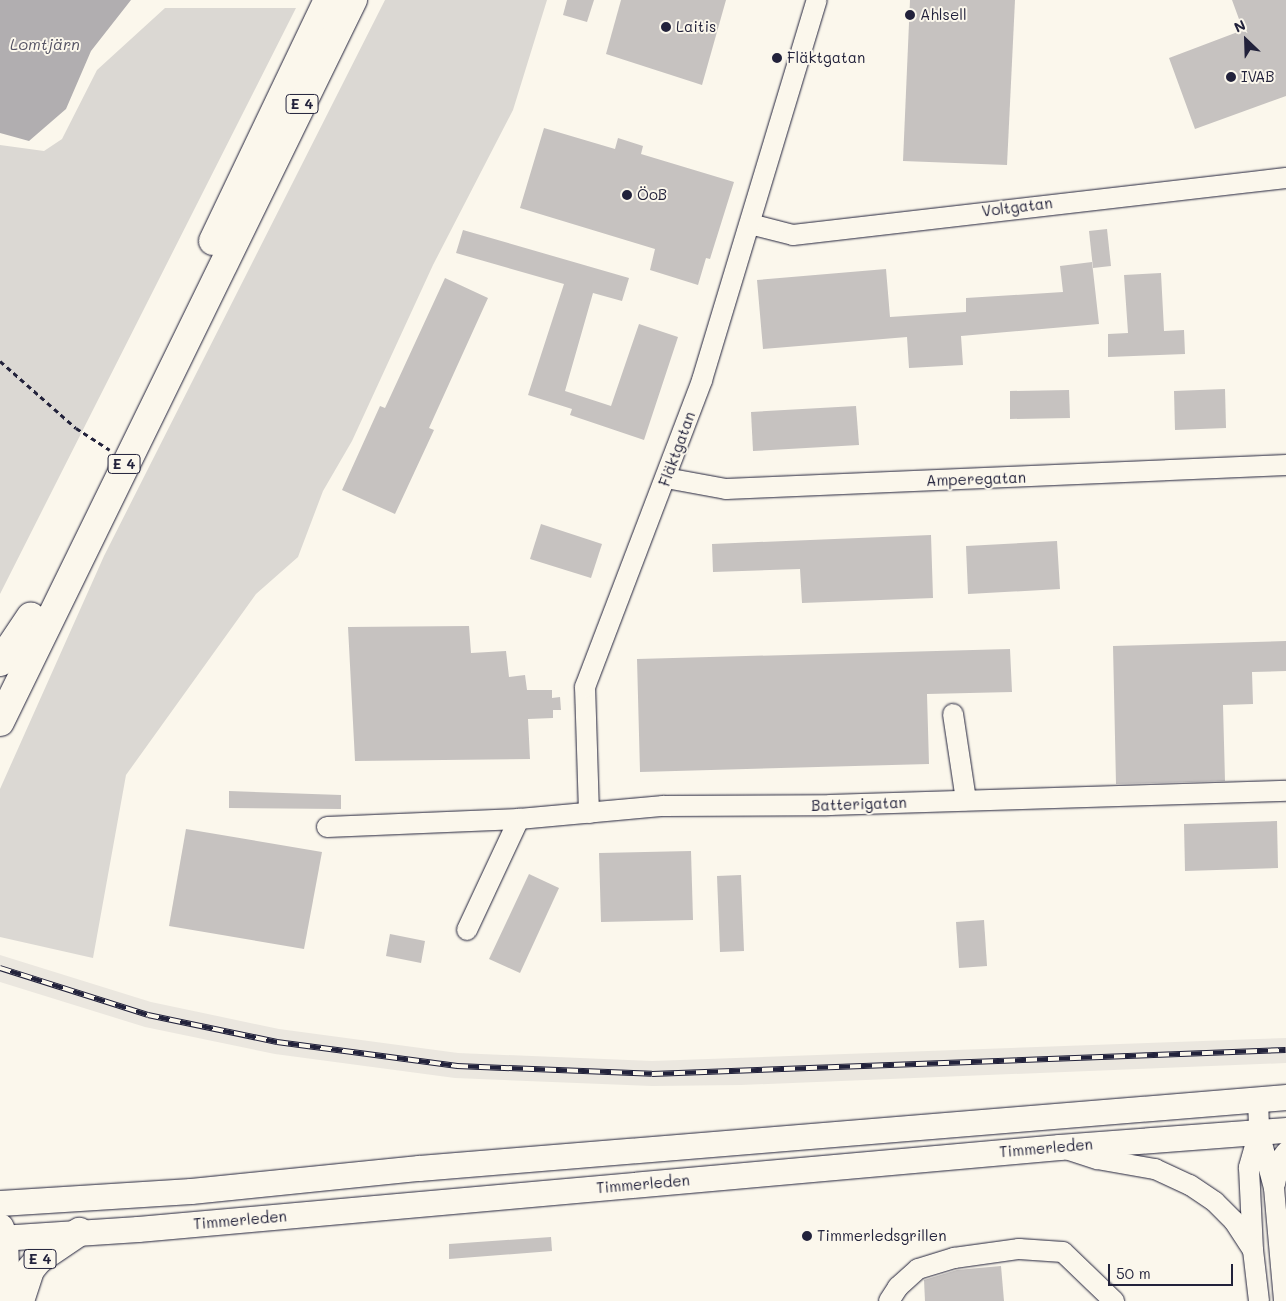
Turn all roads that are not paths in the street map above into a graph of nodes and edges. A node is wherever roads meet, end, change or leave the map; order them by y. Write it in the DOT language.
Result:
graph roads {
  1 [pos="328,0"];
  2 [pos="353,0"];
  3 [pos="817,0"];
  4 [pos="1286,178"];
  5 [pos="750,224"];
  6 [pos="1286,465"];
  7 [pos="666,478"];
  8 [pos="31,616"];
  9 [pos="0,662"];
  10 [pos="0,684"];
  11 [pos="953,714"];
  12 [pos="0,722"];
  13 [pos="1286,791"];
  14 [pos="966,800"];
  15 [pos="589,813"];
  16 [pos="519,819"];
  17 [pos="327,827"];
  18 [pos="466,930"];
  19 [pos="1286,1097"];
  20 [pos="1258,1099"];
  21 [pos="1286,1130"];
  22 [pos="1259,1132"];
  23 [pos="1059,1147"];
  24 [pos="1286,1152"];
  25 [pos="1274,1188"];
  26 [pos="0,1203"];
  27 [pos="79,1232"];
  28 [pos="1,1234"];
  29 [pos="1252,1250"];
  30 [pos="6,1301"];
  31 [pos="20,1301"];
  32 [pos="889,1301"];
  33 [pos="1114,1301"];
  34 [pos="1260,1301"];
  35 [pos="1284,1301"];
  1 -- 8 [label="highway, E 4"];
  2 -- 12 [label="highway, E 4"];
  3 -- 5 [label="street, Fläktgatan"];
  4 -- 5 [label="street, Voltgatan"];
  5 -- 7 [label="street, Fläktgatan"];
  6 -- 7 [label="street, Amperegatan"];
  7 -- 15 [label="street, Fläktgatan"];
  8 -- 9 [label="highway, E 4"];
  8 -- 10 [label="highway, E 4"];
  11 -- 14 [label="street"];
  13 -- 14 [label="street, Batterigatan"];
  14 -- 15 [label="street, Batterigatan"];
  15 -- 16 [label="street, Batterigatan"];
  16 -- 17 [label="street, Batterigatan"];
  16 -- 18 [label="street"];
  19 -- 20 [label="main road"];
  20 -- 22 [label="street"];
  20 -- 26 [label="main road"];
  21 -- 22 [label="main road, Timmerleden"];
  22 -- 23 [label="main road, Timmerleden"];
  22 -- 25 [label="street"];
  22 -- 29 [label="street"];
  23 -- 27 [label="main road, Timmerleden"];
  23 -- 29 [label="street"];
  24 -- 25 [label="street"];
  25 -- 35 [label="street"];
  27 -- 28 [label="main road, Timmerleden"];
  27 -- 31 [label="highway, E 4"];
  28 -- 30 [label="highway, E 4"];
  29 -- 34 [label="street"];
  32 -- 33 [label="street"];
}
